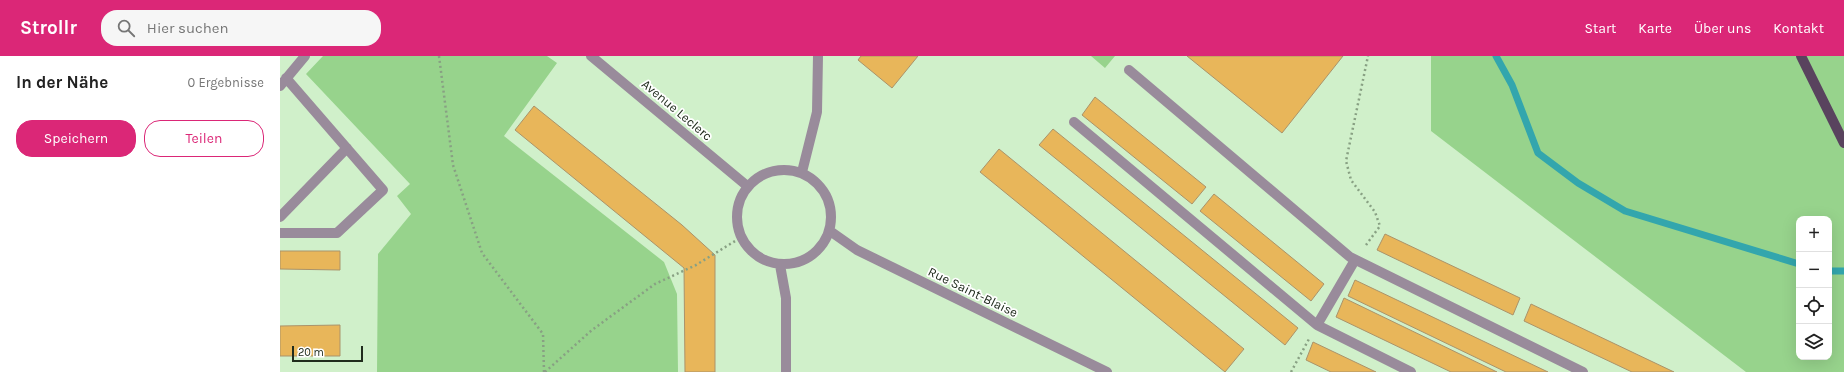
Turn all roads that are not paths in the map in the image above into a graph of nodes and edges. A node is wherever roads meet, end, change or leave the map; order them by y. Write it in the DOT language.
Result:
graph roads {
  1 [pos="305,56"];
  2 [pos="591,56"];
  3 [pos="818,56"];
  4 [pos="1801,56"];
  5 [pos="1129,70"];
  6 [pos="283,82"];
  7 [pos="1074,122"];
  8 [pos="1844,144"];
  9 [pos="347,148"];
  10 [pos="802,172"];
  11 [pos="746,185"];
  12 [pos="280,217"];
  13 [pos="830,231"];
  14 [pos="280,233"];
  15 [pos="1355,260"];
  16 [pos="780,265"];
  17 [pos="1316,325"];
  18 [pos="786,372"];
  19 [pos="1107,372"];
  20 [pos="1411,372"];
  21 [pos="1583,372"];
  1 -- 6 [label="street"];
  2 -- 11 [label="street, Avenue Leclerc"];
  3 -- 10 [label="street"];
  4 -- 8 [label="main road"];
  5 -- 15 [label="street"];
  6 -- 9 [label="street"];
  7 -- 17 [label="street"];
  9 -- 12 [label="street"];
  9 -- 14 [label="street"];
  10 -- 11 [label="street"];
  10 -- 13 [label="street"];
  11 -- 16 [label="street"];
  13 -- 16 [label="street"];
  13 -- 19 [label="street, Rue Saint-Blaise"];
  15 -- 17 [label="street"];
  15 -- 21 [label="street"];
  16 -- 18 [label="street"];
  17 -- 20 [label="street"];
}
